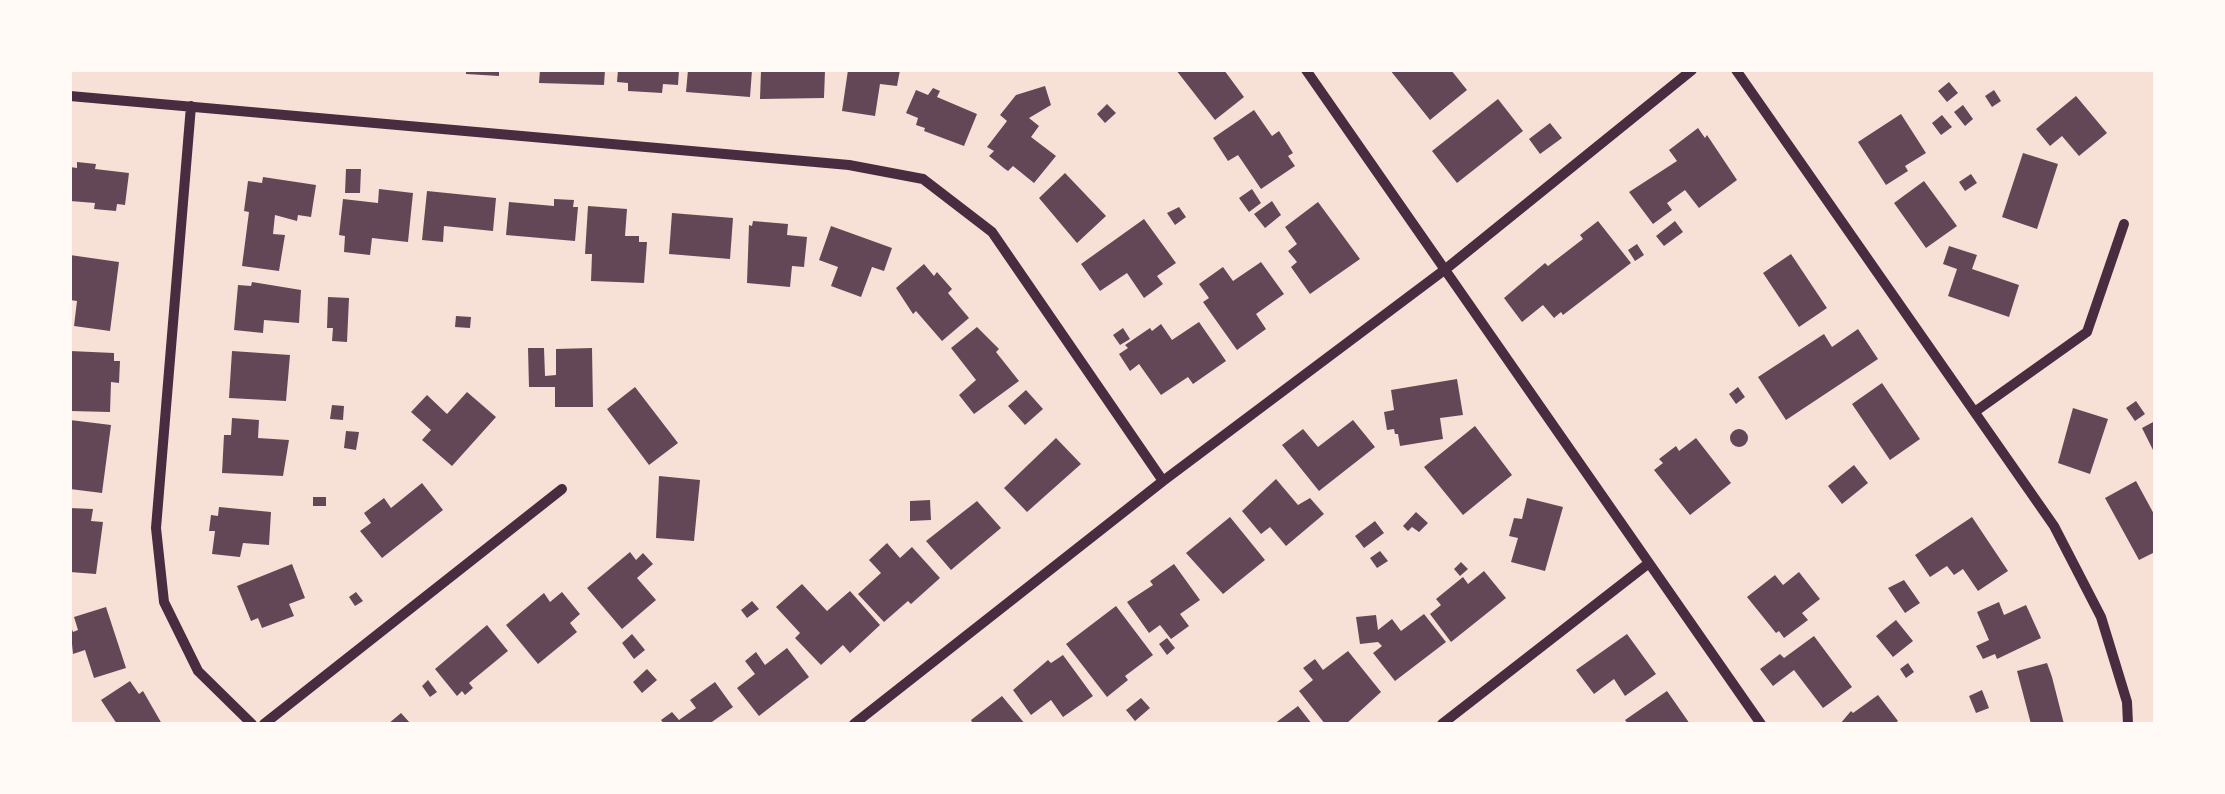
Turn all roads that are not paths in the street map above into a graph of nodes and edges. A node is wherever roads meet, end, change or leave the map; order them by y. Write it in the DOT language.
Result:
graph roads {
  1 [pos="1306,70"];
  2 [pos="1692,70"];
  3 [pos="1736,70"];
  4 [pos="70,96"];
  5 [pos="191,106"];
  6 [pos="2124,224"];
  7 [pos="1447,268"];
  8 [pos="1976,411"];
  9 [pos="1163,482"];
  10 [pos="562,489"];
  11 [pos="1649,563"];
  12 [pos="252,724"];
  13 [pos="264,724"];
  14 [pos="854,724"];
  15 [pos="1442,724"];
  16 [pos="1761,724"];
  17 [pos="2128,724"];
  1 -- 7 [label="street"];
  2 -- 7 [label="street"];
  3 -- 8 [label="street"];
  4 -- 5 [label="street"];
  5 -- 9 [label="street"];
  5 -- 12 [label="street"];
  6 -- 8 [label="street"];
  7 -- 9 [label="street"];
  7 -- 11 [label="street"];
  8 -- 17 [label="street"];
  9 -- 14 [label="street"];
  10 -- 13 [label="street"];
  11 -- 15 [label="street"];
  11 -- 16 [label="street"];
}
